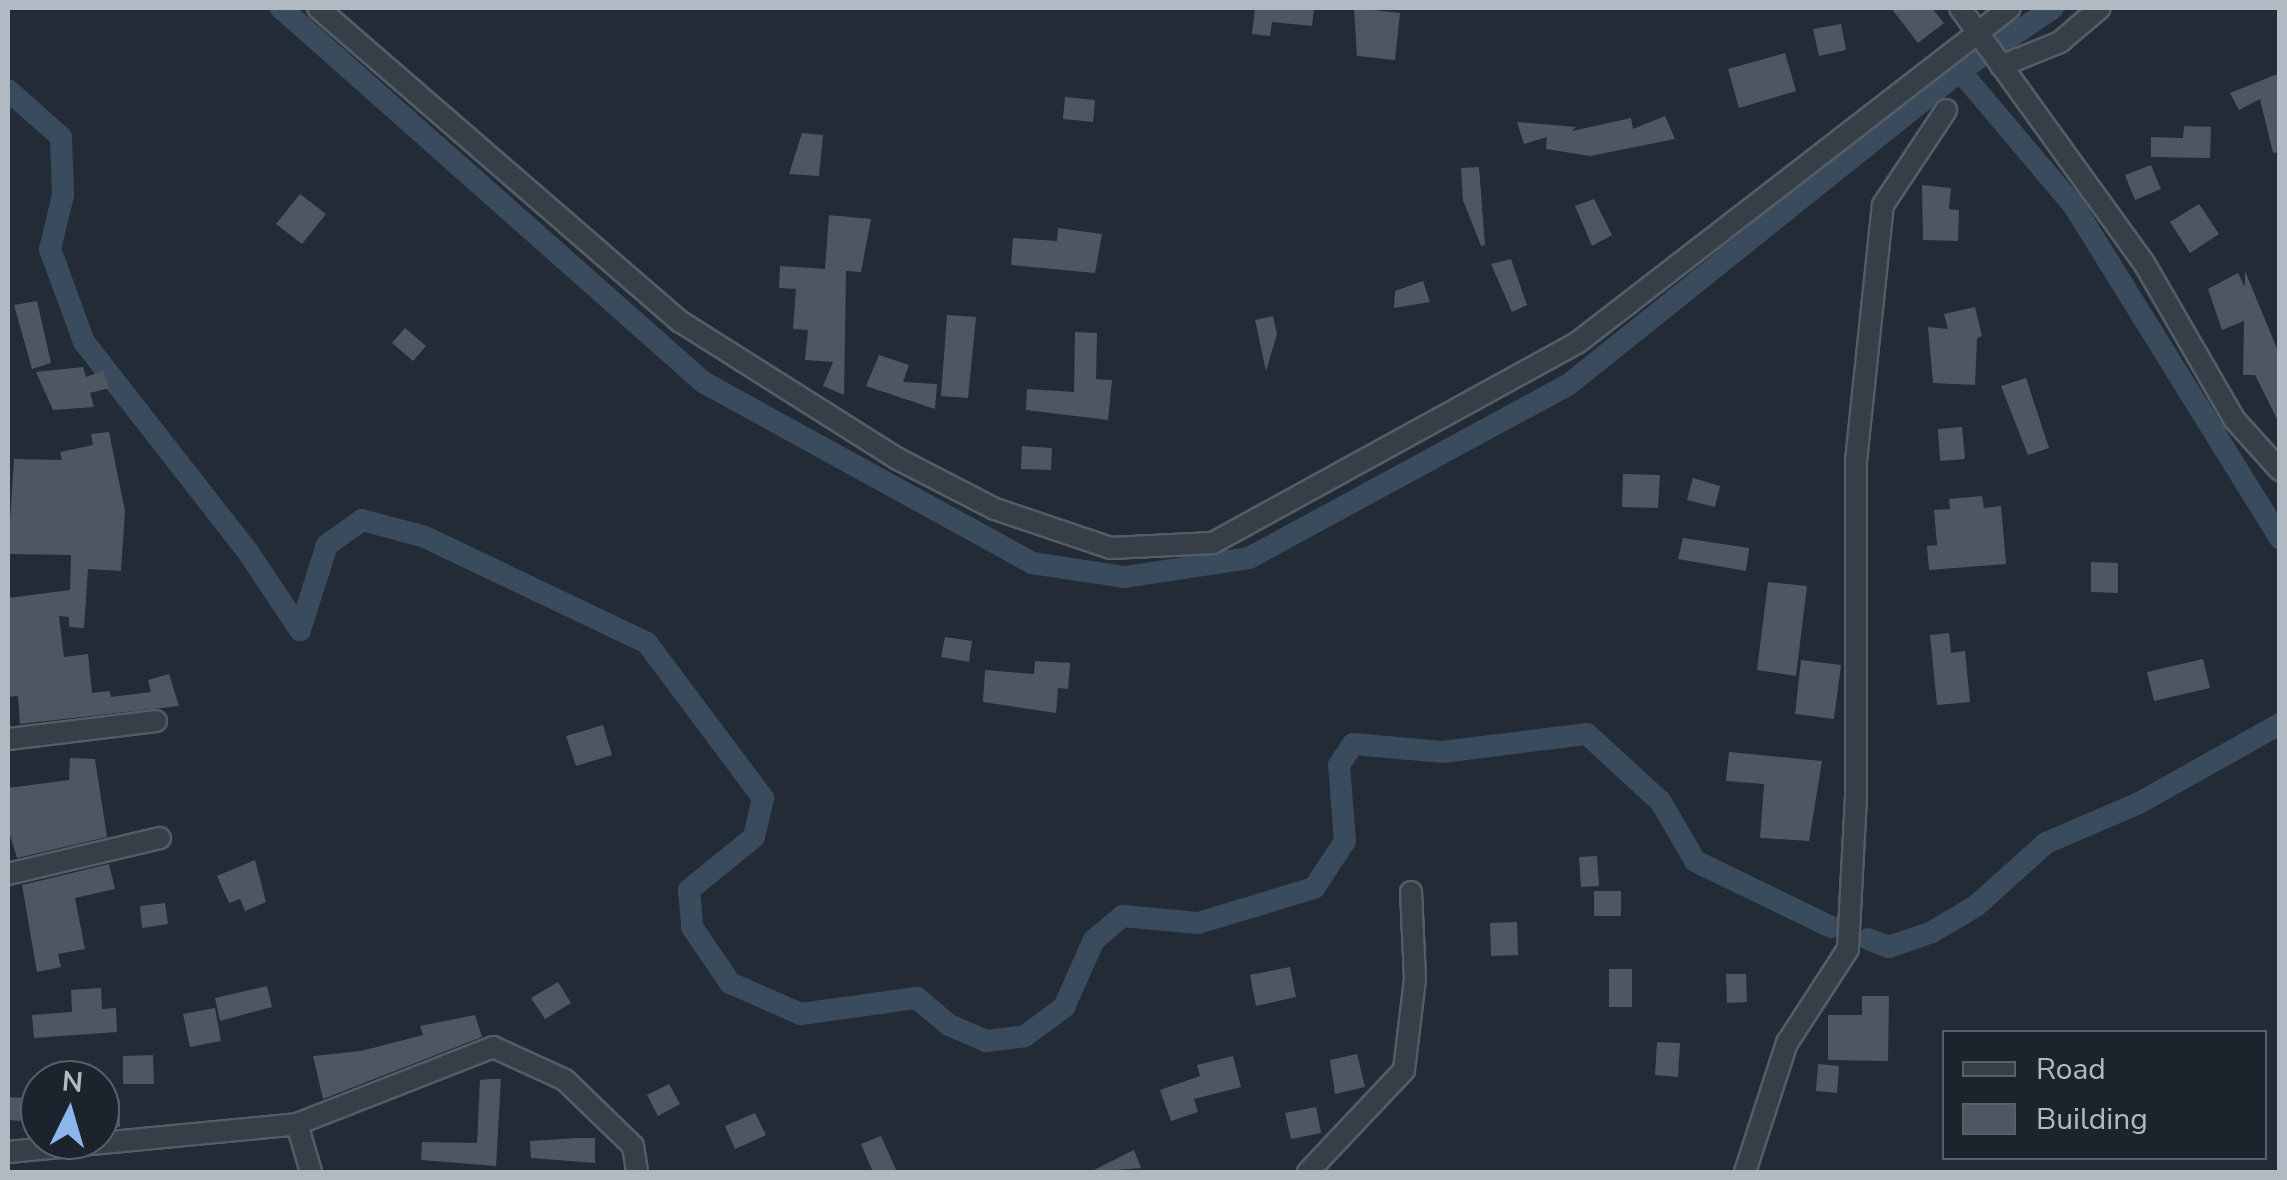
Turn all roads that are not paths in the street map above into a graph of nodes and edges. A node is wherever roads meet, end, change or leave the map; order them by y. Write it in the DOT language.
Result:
graph roads {
  1 [pos="318,8"];
  2 [pos="1960,8"];
  3 [pos="2010,8"];
  4 [pos="2100,8"];
  5 [pos="1977,34"];
  6 [pos="2001,66"];
  7 [pos="1946,110"];
  8 [pos="2280,470"];
  9 [pos="156,721"];
  10 [pos="8,739"];
  11 [pos="160,838"];
  12 [pos="8,874"];
  13 [pos="1412,892"];
  14 [pos="297,1124"];
  15 [pos="8,1152"];
  16 [pos="311,1172"];
  17 [pos="638,1172"];
  18 [pos="1308,1172"];
  19 [pos="1745,1172"];
  1 -- 5 [label="street"];
  2 -- 5 [label="street"];
  3 -- 5 [label="street"];
  4 -- 6 [label="street"];
  5 -- 6 [label="street"];
  6 -- 8 [label="street"];
  7 -- 19 [label="street"];
  9 -- 10 [label="street"];
  11 -- 12 [label="street"];
  13 -- 18 [label="street"];
  14 -- 15 [label="street"];
  14 -- 16 [label="street"];
  14 -- 17 [label="street"];
}
